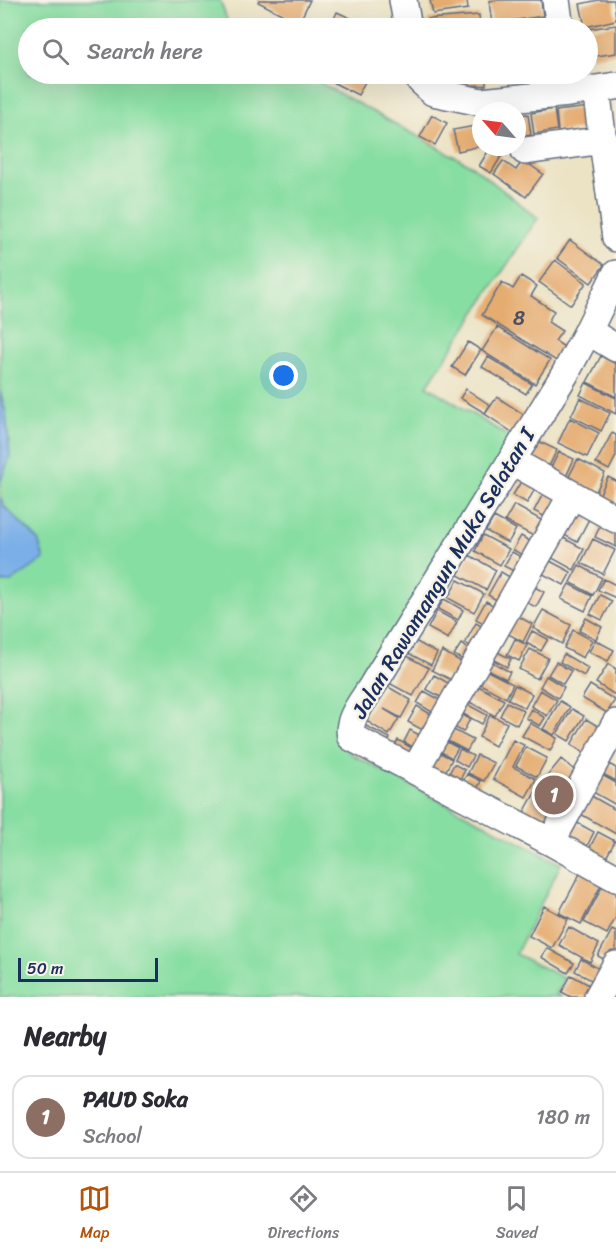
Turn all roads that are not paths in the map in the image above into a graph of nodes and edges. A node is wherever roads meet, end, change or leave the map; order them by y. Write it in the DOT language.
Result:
graph roads {
  1 [pos="403,0"];
  2 [pos="556,0"];
  3 [pos="406,18"];
  4 [pos="559,18"];
  5 [pos="424,84"];
  6 [pos="563,84"];
  7 [pos="578,84"];
  8 [pos="606,87"];
  9 [pos="604,140"];
  10 [pos="526,151"];
  11 [pos="616,238"];
  12 [pos="616,274"];
  13 [pos="588,331"];
  14 [pos="616,348"];
  15 [pos="512,461"];
  16 [pos="572,495"];
  17 [pos="616,519"];
  18 [pos="616,723"];
  19 [pos="416,770"];
  20 [pos="551,842"];
  21 [pos="616,878"];
  22 [pos="616,965"];
  23 [pos="598,997"];
  1 -- 3 [label="street"];
  2 -- 4 [label="street"];
  5 -- 6 [label="street"];
  7 -- 8 [label="street"];
  8 -- 9 [label="street"];
  9 -- 10 [label="street"];
  9 -- 11 [label="street"];
  12 -- 13 [label="street, Jalan Rawamangun Muka Selatan I"];
  13 -- 14 [label="street"];
  13 -- 15 [label="street, Jalan Rawamangun Muka Selatan I"];
  15 -- 16 [label="street"];
  15 -- 19 [label="street, Jalan Rawamangun Muka Selatan I"];
  16 -- 17 [label="street"];
  16 -- 19 [label="street"];
  18 -- 20 [label="street"];
  19 -- 20 [label="street, Jalan Rawamangun Muka Selatan I"];
  20 -- 21 [label="street, Jalan Rawamangun Muka Selatan I"];
  22 -- 23 [label="street"];
}
